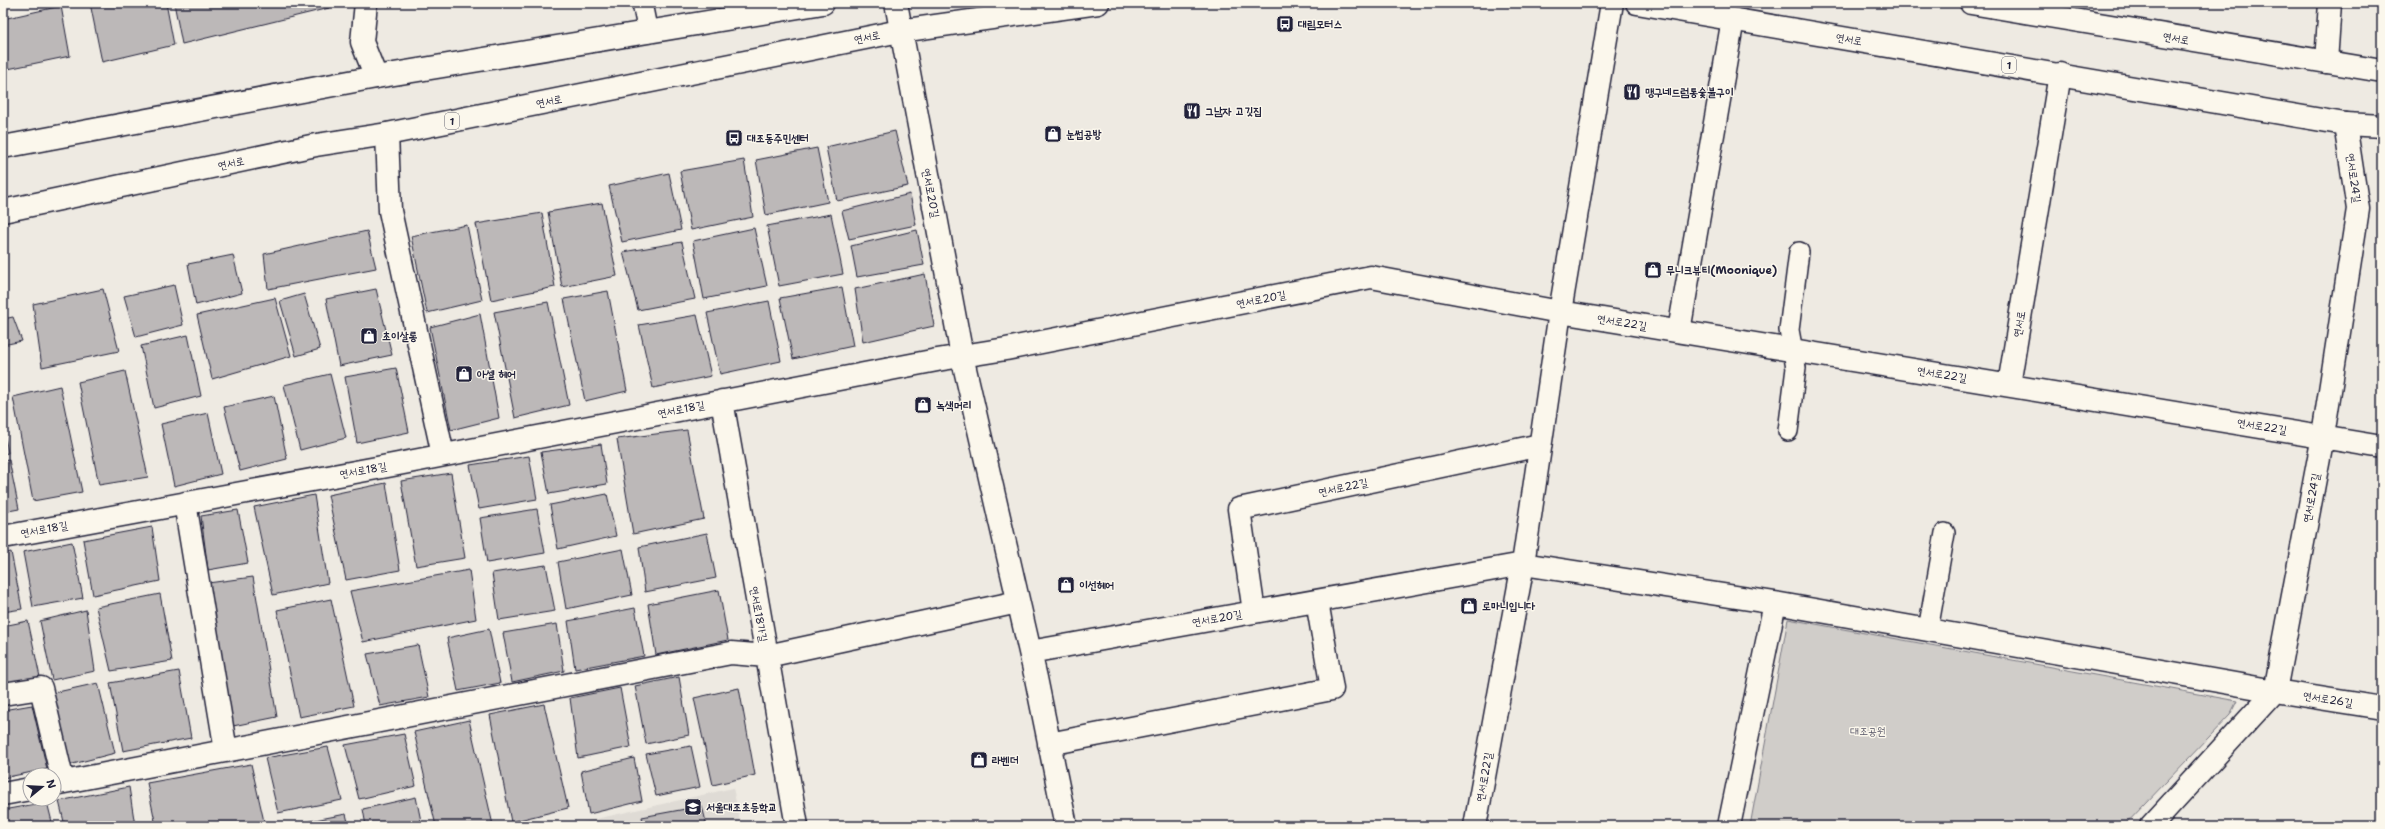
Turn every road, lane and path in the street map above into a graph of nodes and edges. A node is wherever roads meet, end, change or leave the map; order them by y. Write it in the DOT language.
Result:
graph roads {
  1 [pos="366,3"];
  2 [pos="642,3"];
  3 [pos="823,3"];
  4 [pos="896,3"];
  5 [pos="1098,3"];
  6 [pos="1612,3"];
  7 [pos="1637,3"];
  8 [pos="1971,3"];
  9 [pos="2330,3"];
  10 [pos="1733,19"];
  11 [pos="900,30"];
  12 [pos="648,33"];
  13 [pos="2326,62"];
  14 [pos="2382,71"];
  15 [pos="2060,74"];
  16 [pos="376,77"];
  17 [pos="2345,124"];
  18 [pos="2382,126"];
  19 [pos="387,134"];
  20 [pos="3,147"];
  21 [pos="3,211"];
  22 [pos="1799,252"];
  23 [pos="1560,312"];
  24 [pos="1679,331"];
  25 [pos="1794,350"];
  26 [pos="962,356"];
  27 [pos="2009,385"];
  28 [pos="722,401"];
  29 [pos="1788,431"];
  30 [pos="2323,436"];
  31 [pos="1540,446"];
  32 [pos="2382,447"];
  33 [pos="443,455"];
  34 [pos="185,503"];
  35 [pos="1945,533"];
  36 [pos="3,537"];
  37 [pos="1522,564"];
  38 [pos="1317,601"];
  39 [pos="1018,602"];
  40 [pos="1774,603"];
  41 [pos="1254,612"];
  42 [pos="1928,630"];
  43 [pos="1030,652"];
  44 [pos="767,656"];
  45 [pos="2275,691"];
  46 [pos="3,694"];
  47 [pos="2382,708"];
  48 [pos="1049,744"];
  49 [pos="226,750"];
  50 [pos="56,767"];
  51 [pos="62,782"];
  52 [pos="22,790"];
  53 [pos="3,794"];
  54 [pos="798,826"];
  55 [pos="1066,826"];
  56 [pos="1475,826"];
  57 [pos="1729,826"];
  58 [pos="2152,826"];
  1 -- 16 [label="street"];
  2 -- 12 [label="lane"];
  3 -- 12 [label="street"];
  4 -- 11 [label="street, 연서로20길"];
  5 -- 11 [label="street, 연서로 / 1"];
  6 -- 23 [label="street, 연서로22길"];
  7 -- 10 [label="street, 연서로 / 1"];
  8 -- 13 [label="street, 연서로"];
  9 -- 13 [label="street"];
  10 -- 15 [label="street, 연서로 / 1"];
  10 -- 24 [label="street"];
  11 -- 19 [label="street, 연서로 / 1"];
  11 -- 26 [label="street, 연서로20길"];
  12 -- 16 [label="street"];
  13 -- 14 [label="street, 연서로"];
  15 -- 17 [label="street, 연서로 / 1"];
  15 -- 27 [label="street, 연서로"];
  16 -- 20 [label="street"];
  17 -- 18 [label="street, 연서로 / 1"];
  17 -- 30 [label="street, 연서로24길"];
  19 -- 21 [label="street, 연서로 / 1"];
  19 -- 33 [label="street"];
  22 -- 25 [label="lane"];
  23 -- 24 [label="street, 연서로22길"];
  23 -- 26 [label="street, 연서로20길"];
  23 -- 31 [label="street, 연서로22길"];
  24 -- 25 [label="street, 연서로22길"];
  25 -- 27 [label="street, 연서로22길"];
  25 -- 29 [label="lane"];
  26 -- 28 [label="street, 연서로20길"];
  26 -- 39 [label="street, 연서로20길"];
  27 -- 30 [label="street, 연서로22길"];
  28 -- 33 [label="street, 연서로18길"];
  28 -- 44 [label="street, 연서로18가길"];
  30 -- 32 [label="street"];
  30 -- 45 [label="street, 연서로24길"];
  31 -- 37 [label="street, 연서로22길"];
  31 -- 41 [label="street, 연서로22길"];
  33 -- 34 [label="street, 연서로18길"];
  34 -- 36 [label="street, 연서로18길"];
  34 -- 49 [label="street"];
  35 -- 42 [label="lane"];
  37 -- 38 [label="street, 연서로20길"];
  37 -- 40 [label="street"];
  37 -- 56 [label="street, 연서로22길"];
  38 -- 41 [label="street, 연서로20길"];
  38 -- 48 [label="street"];
  39 -- 43 [label="street, 연서로20길"];
  39 -- 44 [label="street"];
  40 -- 42 [label="street"];
  40 -- 57 [label="street"];
  41 -- 43 [label="street, 연서로20길"];
  42 -- 45 [label="street"];
  43 -- 48 [label="street, 연서로20길"];
  44 -- 49 [label="street"];
  44 -- 54 [label="street, 연서로18가길"];
  45 -- 47 [label="street, 연서로26길"];
  45 -- 58 [label="street"];
  46 -- 50 [label="street"];
  48 -- 55 [label="street, 연서로20길"];
  49 -- 51 [label="street"];
  52 -- 53 [label="street"];
}
